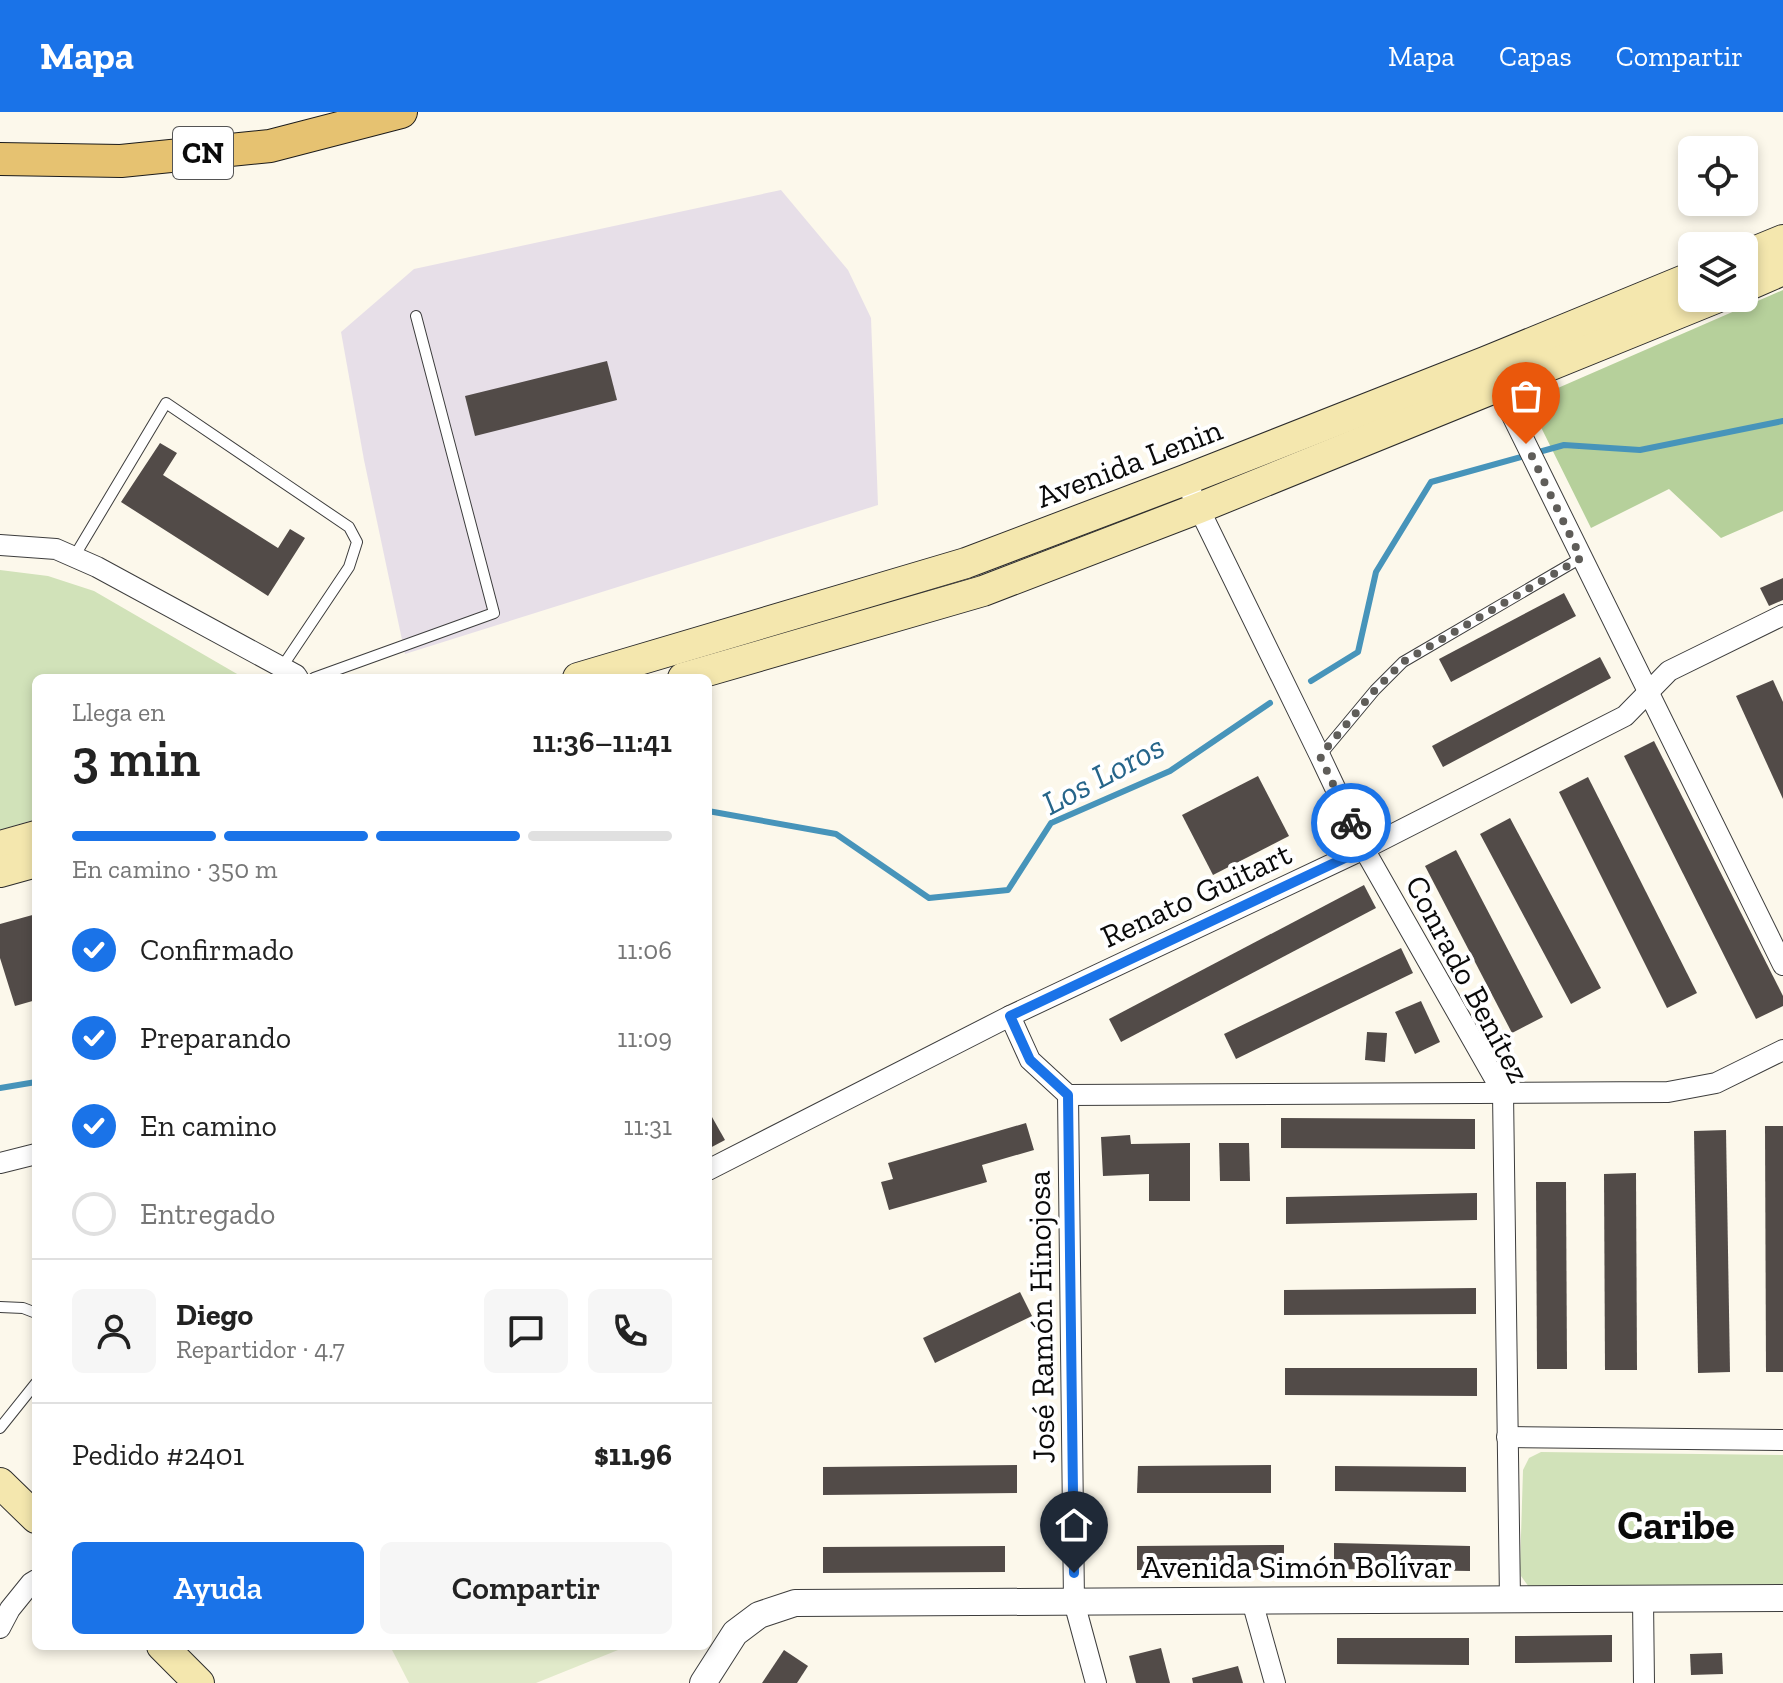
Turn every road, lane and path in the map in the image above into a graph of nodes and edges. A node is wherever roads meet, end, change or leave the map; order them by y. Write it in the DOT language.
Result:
graph roads {
  1 [pos="401,112"];
  2 [pos="0,159"];
  3 [pos="1783,240"];
  4 [pos="1758,250"];
  5 [pos="1783,270"];
  6 [pos="1758,281"];
  7 [pos="1678,284"];
  8 [pos="1678,311"];
  9 [pos="416,316"];
  10 [pos="1492,375"];
  11 [pos="1185,480"];
  12 [pos="1199,508"];
  13 [pos="0,545"];
  14 [pos="74,557"];
  15 [pos="1581,558"];
  16 [pos="1783,615"];
  17 [pos="290,673"];
  18 [pos="325,674"];
  19 [pos="591,674"];
  20 [pos="697,674"];
  21 [pos="1648,692"];
  22 [pos="1320,756"];
  23 [pos="32,837"];
  24 [pos="0,846"];
  25 [pos="1364,849"];
  26 [pos="32,863"];
  27 [pos="0,872"];
  28 [pos="1783,965"];
  29 [pos="1010,1016"];
  30 [pos="1783,1050"];
  31 [pos="1503,1093"];
  32 [pos="1068,1095"];
  33 [pos="32,1155"];
  34 [pos="0,1163"];
  35 [pos="712,1168"];
  36 [pos="0,1307"];
  37 [pos="32,1311"];
  38 [pos="32,1388"];
  39 [pos="0,1428"];
  40 [pos="1507,1437"];
  41 [pos="1783,1440"];
  42 [pos="0,1483"];
  43 [pos="32,1514"];
  44 [pos="32,1584"];
  45 [pos="1783,1598"];
  46 [pos="1510,1600"];
  47 [pos="1643,1600"];
  48 [pos="1252,1601"];
  49 [pos="1074,1602"];
  50 [pos="0,1628"];
  51 [pos="166,1650"];
  52 [pos="199,1683"];
  53 [pos="703,1683"];
  54 [pos="1096,1683"];
  55 [pos="1275,1683"];
  56 [pos="1644,1683"];
  1 -- 2 [label="main road, CN"];
  3 -- 4 [label="main road"];
  5 -- 6 [label="main road"];
  7 -- 10 [label="main road, Avenida Lenin"];
  8 -- 10 [label="main road, Avenida Lenin"];
  9 -- 18 [label="lane"];
  10 -- 11 [label="main road, Avenida Lenin"];
  10 -- 12 [label="main road, Avenida Lenin"];
  10 -- 15 [label="street"];
  11 -- 12 [label="street, Conrado Benítez"];
  11 -- 19 [label="main road, Avenida Lenin"];
  12 -- 20 [label="main road, Avenida Lenin"];
  12 -- 22 [label="street, Conrado Benítez"];
  13 -- 14 [label="street"];
  14 -- 17 [label="street"];
  14 -- 17 [label="lane"];
  15 -- 21 [label="street"];
  15 -- 22 [label="lane"];
  16 -- 21 [label="street, Renato Guitart"];
  21 -- 25 [label="street, Renato Guitart"];
  21 -- 28 [label="street"];
  22 -- 25 [label="street, Conrado Benítez"];
  23 -- 24 [label="main road"];
  25 -- 29 [label="street, Renato Guitart"];
  25 -- 31 [label="street, Conrado Benítez"];
  26 -- 27 [label="main road"];
  29 -- 32 [label="street"];
  29 -- 35 [label="street, Renato Guitart"];
  30 -- 31 [label="street"];
  31 -- 32 [label="street"];
  31 -- 40 [label="street, Conrado Benítez"];
  32 -- 49 [label="street, José Ramón Hinojosa"];
  33 -- 34 [label="street"];
  36 -- 37 [label="lane"];
  38 -- 39 [label="lane"];
  40 -- 41 [label="street"];
  40 -- 46 [label="street, Conrado Benítez"];
  42 -- 43 [label="main road"];
  44 -- 50 [label="street"];
  45 -- 47 [label="street, Avenida Simón Bolívar"];
  46 -- 47 [label="street, Avenida Simón Bolívar"];
  46 -- 48 [label="street, Avenida Simón Bolívar"];
  47 -- 56 [label="street"];
  48 -- 49 [label="street, Avenida Simón Bolívar"];
  48 -- 55 [label="street"];
  49 -- 53 [label="street, Avenida Simón Bolívar"];
  49 -- 54 [label="street, José Ramón Hinojosa"];
  51 -- 52 [label="main road"];
}
